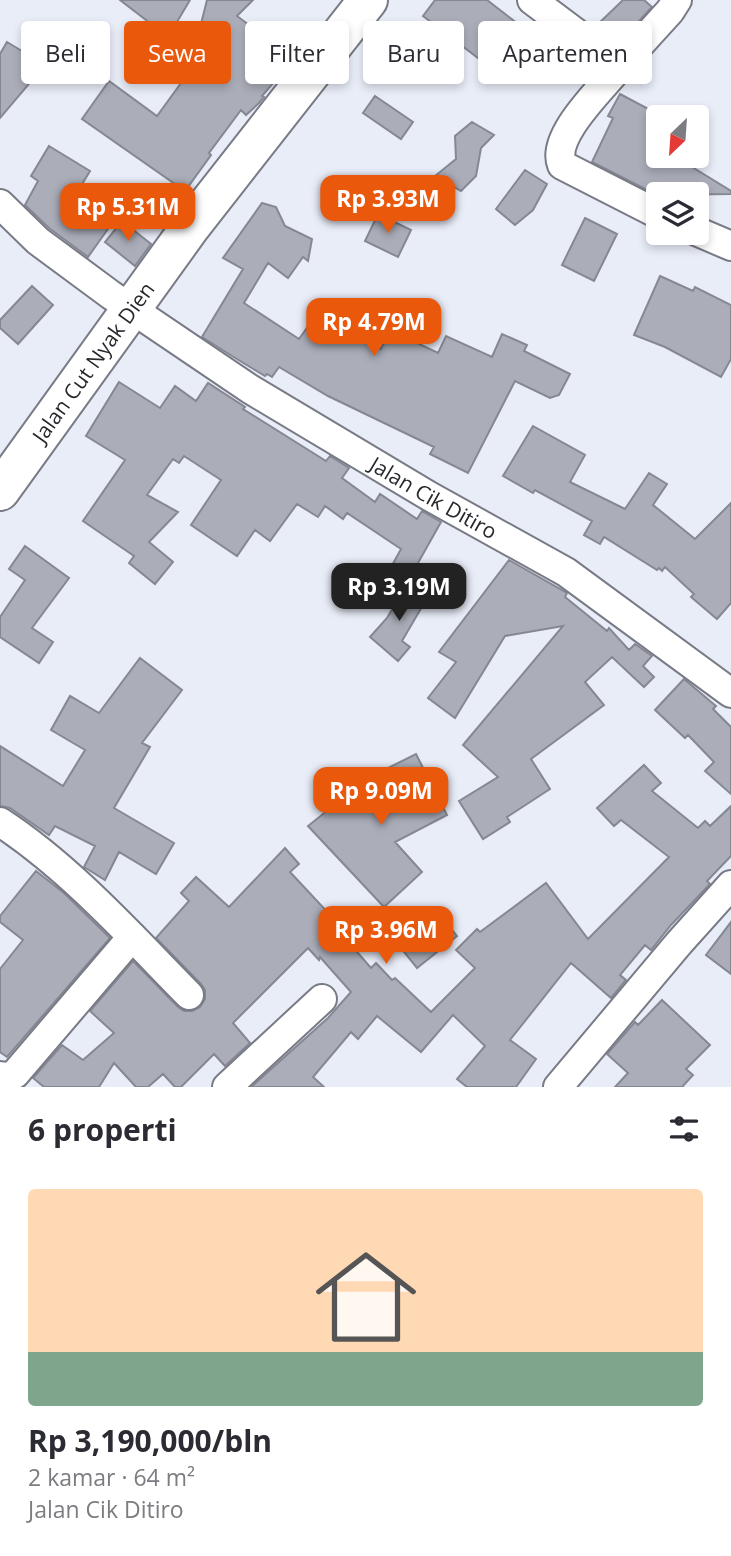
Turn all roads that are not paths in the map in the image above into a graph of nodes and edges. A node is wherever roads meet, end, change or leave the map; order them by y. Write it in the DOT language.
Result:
graph roads {
  1 [pos="368,0"];
  2 [pos="532,0"];
  3 [pos="677,0"];
  4 [pos="560,21"];
  5 [pos="652,30"];
  6 [pos="605,84"];
  7 [pos="0,204"];
  8 [pos="646,208"];
  9 [pos="709,237"];
  10 [pos="731,246"];
  11 [pos="131,309"];
  12 [pos="0,491"];
  13 [pos="731,693"];
  14 [pos="0,822"];
  15 [pos="731,885"];
  16 [pos="132,937"];
  17 [pos="189,995"];
  18 [pos="322,999"];
  19 [pos="0,1076"];
  20 [pos="227,1087"];
  21 [pos="558,1087"];
  1 -- 11 [label="main road, Jalan Cut Nyak Dien"];
  2 -- 4 [label="street"];
  3 -- 5 [label="street"];
  6 -- 8 [label="street"];
  7 -- 11 [label="street, Jalan Cik Ditiro"];
  9 -- 10 [label="street"];
  11 -- 12 [label="main road, Jalan Cut Nyak Dien"];
  11 -- 13 [label="street, Jalan Cik Ditiro"];
  14 -- 16 [label="street"];
  15 -- 21 [label="street"];
  16 -- 17 [label="street"];
  16 -- 19 [label="street"];
  18 -- 20 [label="street"];
}
